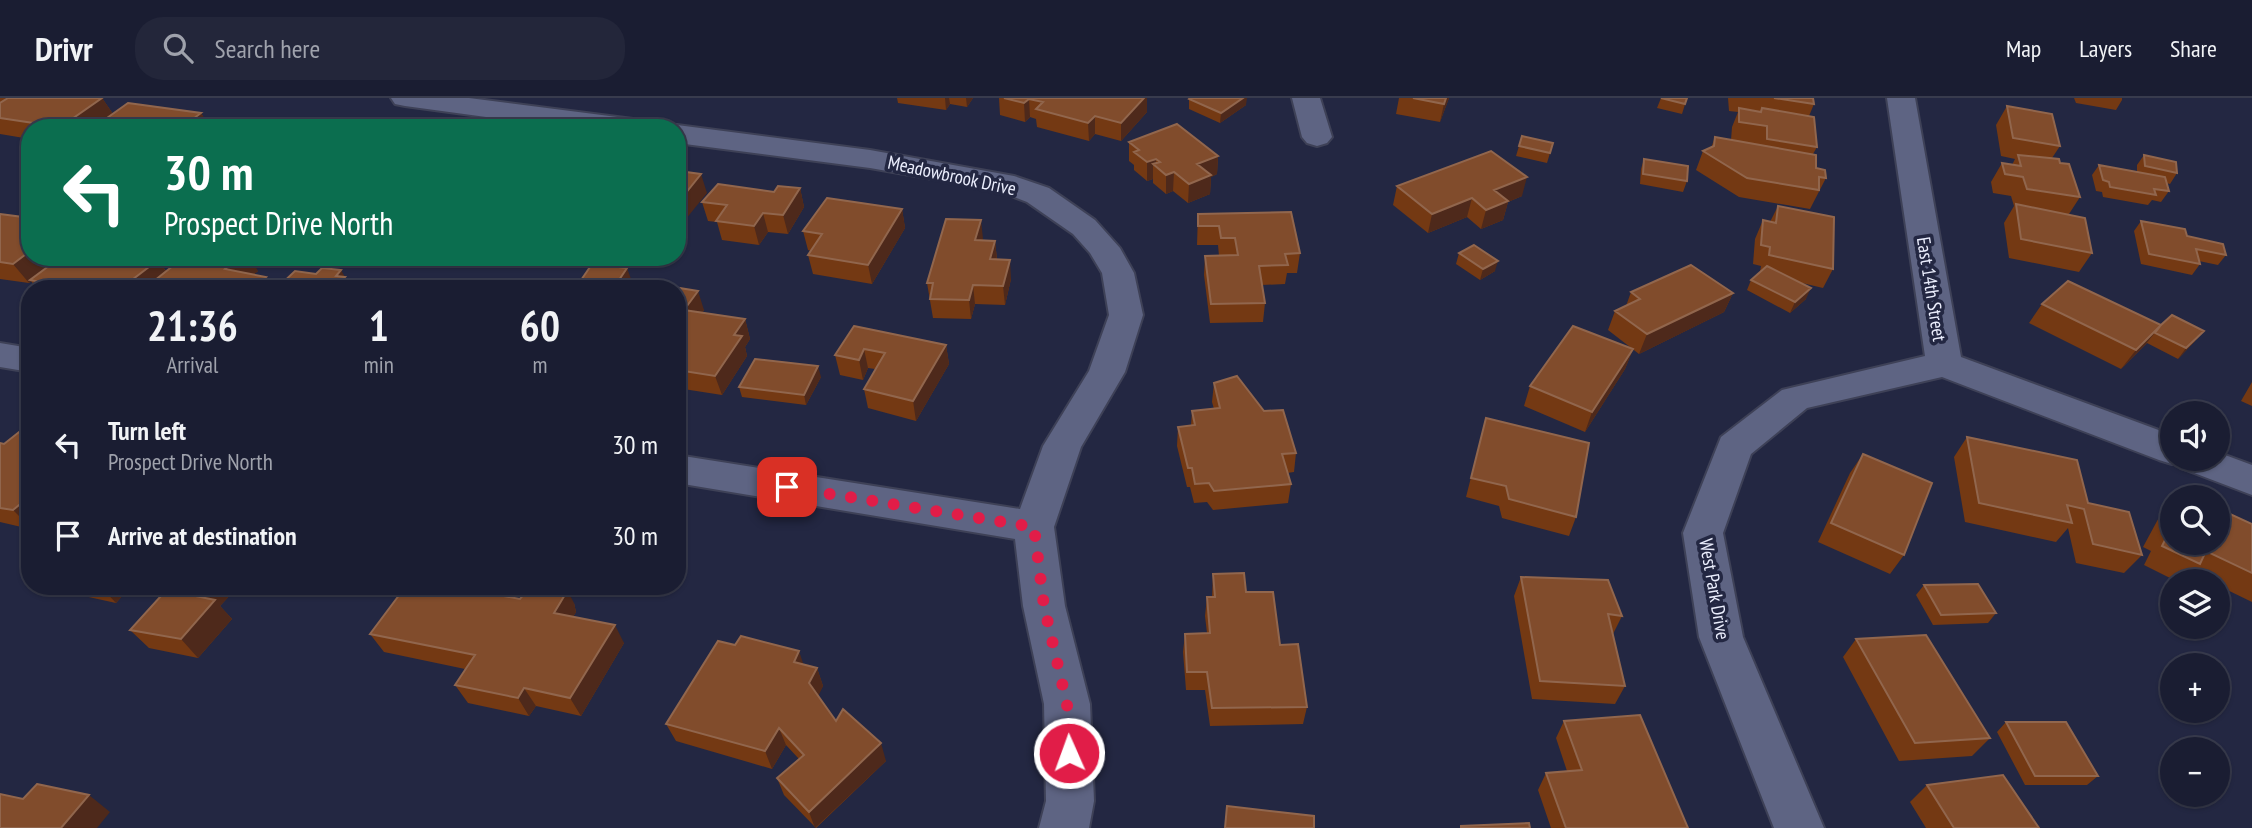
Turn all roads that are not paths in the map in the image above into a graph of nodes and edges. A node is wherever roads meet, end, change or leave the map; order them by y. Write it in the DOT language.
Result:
graph roads {
  1 [pos="405,98"];
  2 [pos="1306,98"];
  3 [pos="1901,98"];
  4 [pos="565,119"];
  5 [pos="686,135"];
  6 [pos="1317,137"];
  7 [pos="0,355"];
  8 [pos="21,358"];
  9 [pos="1944,364"];
  10 [pos="2160,445"];
  11 [pos="686,469"];
  12 [pos="2227,471"];
  13 [pos="2252,481"];
  14 [pos="1034,527"];
  15 [pos="1064,828"];
  16 [pos="1799,828"];
  1 -- 4 [label="street"];
  2 -- 6 [label="street"];
  3 -- 9 [label="street, East 14th Street"];
  5 -- 14 [label="street, Meadowbrook Drive"];
  7 -- 8 [label="street"];
  9 -- 10 [label="street, East 14th Street"];
  9 -- 16 [label="street, West Park Drive"];
  11 -- 14 [label="street"];
  12 -- 13 [label="street"];
  14 -- 15 [label="street, Meadowbrook Drive"];
}
